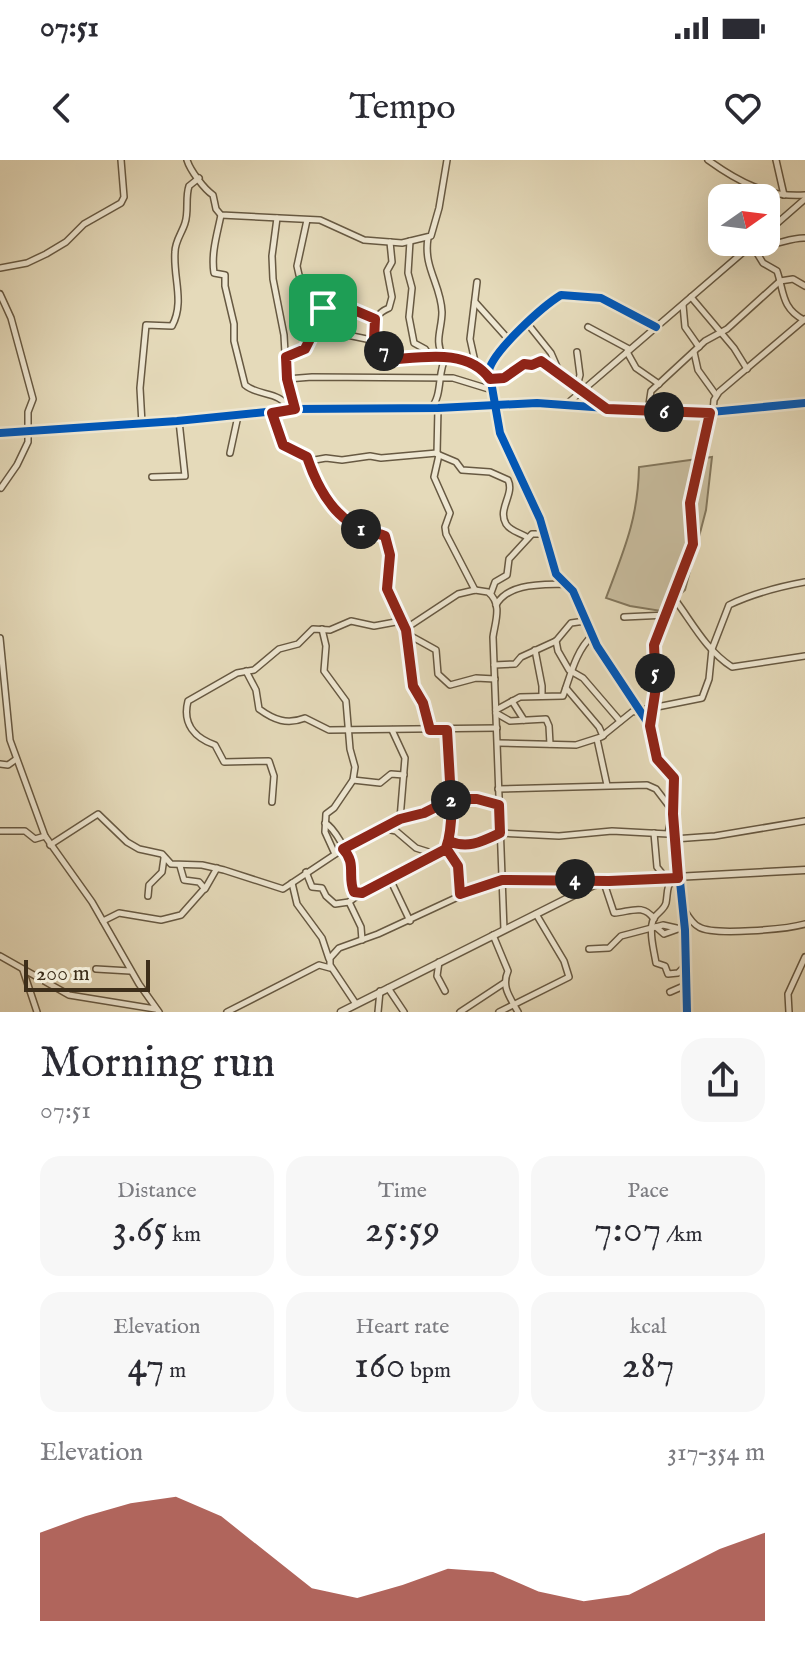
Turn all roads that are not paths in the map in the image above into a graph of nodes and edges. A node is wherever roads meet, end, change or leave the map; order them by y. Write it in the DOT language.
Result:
graph roads {
  1 [pos="121,160"];
  2 [pos="187,160"];
  3 [pos="447,160"];
  4 [pos="708,160"];
  5 [pos="776,160"];
  6 [pos="716,162"];
  7 [pos="199,178"];
  8 [pos="784,195"];
  9 [pos="805,197"];
  10 [pos="221,215"];
  11 [pos="277,218"];
  12 [pos="307,220"];
  13 [pos="780,220"];
  14 [pos="428,238"];
  15 [pos="805,238"];
  16 [pos="410,241"];
  17 [pos="390,242"];
  18 [pos="780,243"];
  19 [pos="738,256"];
  20 [pos="760,256"];
  21 [pos="0,268"];
  22 [pos="780,281"];
  23 [pos="477,282"];
  24 [pos="805,285"];
  25 [pos="0,294"];
  26 [pos="691,297"];
  27 [pos="474,301"];
  28 [pos="683,304"];
  29 [pos="323,308"];
  30 [pos="375,319"];
  31 [pos="804,319"];
  32 [pos="527,323"];
  33 [pos="588,327"];
  34 [pos="656,327"];
  35 [pos="333,332"];
  36 [pos="721,333"];
  37 [pos="374,340"];
  38 [pos="509,340"];
  39 [pos="696,349"];
  40 [pos="628,351"];
  41 [pos="577,352"];
  42 [pos="429,355"];
  43 [pos="444,356"];
  44 [pos="286,357"];
  45 [pos="476,366"];
  46 [pos="747,369"];
  47 [pos="561,374"];
  48 [pos="490,378"];
  49 [pos="287,379"];
  50 [pos="440,379"];
  51 [pos="659,384"];
  52 [pos="580,388"];
  53 [pos="492,390"];
  54 [pos="716,396"];
  55 [pos="805,403"];
  56 [pos="495,404"];
  57 [pos="567,404"];
  58 [pos="434,408"];
  59 [pos="607,409"];
  60 [pos="293,410"];
  61 [pos="648,411"];
  62 [pos="711,412"];
  63 [pos="272,413"];
  64 [pos="238,416"];
  65 [pos="179,421"];
  66 [pos="142,424"];
  67 [pos="29,431"];
  68 [pos="0,433"];
  69 [pos="230,453"];
  70 [pos="438,454"];
  71 [pos="309,461"];
  72 [pos="152,477"];
  73 [pos="1,488"];
  74 [pos="545,535"];
  75 [pos="528,538"];
  76 [pos="805,583"];
  77 [pos="567,584"];
  78 [pos="475,590"];
  79 [pos="491,593"];
  80 [pos="675,596"];
  81 [pos="496,605"];
  82 [pos="667,615"];
  83 [pos="624,617"];
  84 [pos="401,621"];
  85 [pos="585,621"];
  86 [pos="322,629"];
  87 [pos="405,630"];
  88 [pos="592,636"];
  89 [pos="0,638"];
  90 [pos="556,641"];
  91 [pos="712,649"];
  92 [pos="535,650"];
  93 [pos="805,656"];
  94 [pos="494,665"];
  95 [pos="246,671"];
  96 [pos="573,671"];
  97 [pos="495,679"];
  98 [pos="565,687"];
  99 [pos="542,696"];
  100 [pos="512,701"];
  101 [pos="653,708"];
  102 [pos="640,710"];
  103 [pos="496,711"];
  104 [pos="4,719"];
  105 [pos="524,720"];
  106 [pos="620,721"];
  107 [pos="650,726"];
  108 [pos="497,728"];
  109 [pos="349,729"];
  110 [pos="392,730"];
  111 [pos="430,730"];
  112 [pos="447,730"];
  113 [pos="600,737"];
  114 [pos="498,743"];
  115 [pos="550,744"];
  116 [pos="15,759"];
  117 [pos="0,764"];
  118 [pos="404,775"];
  119 [pos="353,780"];
  120 [pos="607,785"];
  121 [pos="498,789"];
  122 [pos="272,802"];
  123 [pos="451,802"];
  124 [pos="499,805"];
  125 [pos="673,812"];
  126 [pos="400,819"];
  127 [pos="805,821"];
  128 [pos="325,823"];
  129 [pos="385,829"];
  130 [pos="0,831"];
  131 [pos="500,833"];
  132 [pos="654,833"];
  133 [pos="45,836"];
  134 [pos="674,839"];
  135 [pos="50,845"];
  136 [pos="447,845"];
  137 [pos="343,849"];
  138 [pos="335,854"];
  139 [pos="438,855"];
  140 [pos="165,857"];
  141 [pos="180,866"];
  142 [pos="217,868"];
  143 [pos="805,870"];
  144 [pos="306,872"];
  145 [pos="673,878"];
  146 [pos="390,879"];
  147 [pos="502,880"];
  148 [pos="606,882"];
  149 [pos="292,883"];
  150 [pos="204,889"];
  151 [pos="359,894"];
  152 [pos="460,894"];
  153 [pos="148,896"];
  154 [pos="349,902"];
  155 [pos="682,908"];
  156 [pos="535,913"];
  157 [pos="654,919"];
  158 [pos="103,921"];
  159 [pos="410,921"];
  160 [pos="805,924"];
  161 [pos="653,927"];
  162 [pos="682,929"];
  163 [pos="504,930"];
  164 [pos="493,935"];
  165 [pos="362,940"];
  166 [pos="589,949"];
  167 [pos="327,950"];
  168 [pos="0,956"];
  169 [pos="805,957"];
  170 [pos="440,961"];
  171 [pos="322,965"];
  172 [pos="330,965"];
  173 [pos="686,965"];
  174 [pos="23,969"];
  175 [pos="96,969"];
  176 [pos="131,972"];
  177 [pos="504,983"];
  178 [pos="686,985"];
  179 [pos="384,989"];
  180 [pos="445,991"];
  181 [pos="670,992"];
  182 [pos="356,1004"];
  183 [pos="514,1005"];
  184 [pos="125,1008"];
  185 [pos="157,1010"];
  186 [pos="37,1012"];
  187 [pos="227,1012"];
  188 [pos="341,1012"];
  189 [pos="378,1012"];
  190 [pos="404,1012"];
  191 [pos="460,1012"];
  192 [pos="499,1012"];
  193 [pos="518,1012"];
  194 [pos="687,1012"];
  195 [pos="789,1012"];
  1 -- 21 [label="street"];
  2 -- 7 [label="street"];
  3 -- 14 [label="street"];
  4 -- 6 [label="street"];
  5 -- 8 [label="street"];
  6 -- 8 [label="street"];
  7 -- 10 [label="street"];
  7 -- 66 [label="street"];
  8 -- 9 [label="street"];
  9 -- 13 [label="street"];
  10 -- 11 [label="street"];
  10 -- 60 [label="street"];
  11 -- 12 [label="street"];
  11 -- 44 [label="street"];
  12 -- 17 [label="street"];
  12 -- 29 [label="street"];
  14 -- 16 [label="street"];
  14 -- 43 [label="street"];
  15 -- 18 [label="street"];
  16 -- 17 [label="street"];
  16 -- 42 [label="street"];
  17 -- 30 [label="street"];
  19 -- 26 [label="street"];
  20 -- 22 [label="street"];
  22 -- 24 [label="street"];
  22 -- 31 [label="street"];
  22 -- 36 [label="street"];
  23 -- 27 [label="street"];
  25 -- 67 [label="street"];
  26 -- 28 [label="street"];
  26 -- 36 [label="street"];
  27 -- 38 [label="street"];
  27 -- 45 [label="street"];
  28 -- 34 [label="street"];
  28 -- 39 [label="street"];
  29 -- 30 [label="street"];
  29 -- 35 [label="street"];
  30 -- 37 [label="street"];
  31 -- 46 [label="street"];
  32 -- 34 [label="street"];
  32 -- 38 [label="street"];
  32 -- 47 [label="street"];
  33 -- 40 [label="street"];
  34 -- 40 [label="street"];
  35 -- 37 [label="street"];
  35 -- 44 [label="street"];
  36 -- 39 [label="street"];
  36 -- 46 [label="street"];
  37 -- 42 [label="street"];
  38 -- 48 [label="street"];
  39 -- 51 [label="street"];
  39 -- 54 [label="street"];
  40 -- 51 [label="street"];
  40 -- 52 [label="street"];
  41 -- 52 [label="street"];
  42 -- 43 [label="street"];
  43 -- 45 [label="street"];
  43 -- 50 [label="street"];
  44 -- 49 [label="street"];
  45 -- 48 [label="street"];
  46 -- 54 [label="street"];
  47 -- 48 [label="street"];
  47 -- 52 [label="street"];
  48 -- 53 [label="street"];
  49 -- 50 [label="street"];
  49 -- 60 [label="street"];
  50 -- 53 [label="street"];
  50 -- 58 [label="street"];
  51 -- 61 [label="street"];
  52 -- 57 [label="street"];
  52 -- 59 [label="street"];
  53 -- 56 [label="street"];
  54 -- 62 [label="street"];
  55 -- 62 [label="street"];
  56 -- 57 [label="street"];
  56 -- 58 [label="street"];
  56 -- 74 [label="street"];
  57 -- 59 [label="street"];
  58 -- 60 [label="street"];
  58 -- 70 [label="street"];
  59 -- 61 [label="street"];
  60 -- 63 [label="street"];
  61 -- 62 [label="street"];
  62 -- 80 [label="street"];
  63 -- 64 [label="street"];
  63 -- 71 [label="street"];
  64 -- 65 [label="street"];
  64 -- 69 [label="street"];
  65 -- 66 [label="street"];
  65 -- 72 [label="street"];
  66 -- 67 [label="street"];
  67 -- 68 [label="street"];
  67 -- 73 [label="street"];
  70 -- 71 [label="street"];
  70 -- 75 [label="street"];
  70 -- 78 [label="street"];
  71 -- 84 [label="street"];
  74 -- 75 [label="street"];
  74 -- 77 [label="street"];
  75 -- 79 [label="street"];
  76 -- 91 [label="street"];
  77 -- 81 [label="street"];
  77 -- 85 [label="street"];
  78 -- 79 [label="street"];
  78 -- 87 [label="street"];
  79 -- 81 [label="street"];
  80 -- 82 [label="street"];
  80 -- 91 [label="street"];
  81 -- 94 [label="street"];
  82 -- 83 [label="street"];
  82 -- 101 [label="street"];
  84 -- 86 [label="street"];
  84 -- 87 [label="street"];
  85 -- 88 [label="street"];
  85 -- 90 [label="street"];
  86 -- 95 [label="street"];
  86 -- 109 [label="street"];
  87 -- 97 [label="street"];
  87 -- 111 [label="street"];
  88 -- 96 [label="street"];
  88 -- 102 [label="street"];
  89 -- 104 [label="street"];
  90 -- 92 [label="street"];
  90 -- 96 [label="street"];
  91 -- 93 [label="street"];
  91 -- 101 [label="street"];
  92 -- 94 [label="street"];
  92 -- 99 [label="street"];
  94 -- 97 [label="street"];
  95 -- 109 [label="street"];
  95 -- 122 [label="street"];
  96 -- 98 [label="street"];
  96 -- 106 [label="street"];
  97 -- 103 [label="street"];
  98 -- 99 [label="street"];
  98 -- 113 [label="street"];
  99 -- 100 [label="street"];
  100 -- 103 [label="street"];
  100 -- 105 [label="street"];
  101 -- 102 [label="street"];
  101 -- 107 [label="street"];
  102 -- 106 [label="street"];
  102 -- 107 [label="street"];
  103 -- 105 [label="street"];
  103 -- 108 [label="street"];
  104 -- 116 [label="street"];
  105 -- 115 [label="street"];
  106 -- 113 [label="street"];
  107 -- 125 [label="street"];
  108 -- 112 [label="street"];
  108 -- 114 [label="street"];
  109 -- 110 [label="street"];
  109 -- 119 [label="street"];
  110 -- 111 [label="street"];
  110 -- 118 [label="street"];
  111 -- 112 [label="street"];
  112 -- 123 [label="street"];
  113 -- 115 [label="street"];
  113 -- 120 [label="street"];
  114 -- 115 [label="street"];
  114 -- 121 [label="street"];
  116 -- 117 [label="street"];
  116 -- 133 [label="street"];
  118 -- 119 [label="street"];
  118 -- 126 [label="street"];
  119 -- 128 [label="street"];
  120 -- 121 [label="street"];
  120 -- 125 [label="street"];
  121 -- 124 [label="street"];
  123 -- 124 [label="street"];
  123 -- 126 [label="street"];
  123 -- 136 [label="street"];
  124 -- 131 [label="street"];
  125 -- 132 [label="street"];
  125 -- 134 [label="street"];
  126 -- 129 [label="street"];
  127 -- 134 [label="street"];
  128 -- 137 [label="street"];
  128 -- 138 [label="street"];
  129 -- 137 [label="street"];
  129 -- 139 [label="street"];
  130 -- 133 [label="street"];
  131 -- 132 [label="street"];
  131 -- 136 [label="street"];
  131 -- 147 [label="street"];
  132 -- 145 [label="street"];
  133 -- 135 [label="street"];
  134 -- 145 [label="street"];
  135 -- 140 [label="street"];
  135 -- 158 [label="street"];
  136 -- 139 [label="street"];
  136 -- 152 [label="street"];
  137 -- 138 [label="street"];
  137 -- 151 [label="street"];
  138 -- 144 [label="street"];
  139 -- 146 [label="street"];
  140 -- 141 [label="street"];
  140 -- 153 [label="street"];
  141 -- 142 [label="street"];
  141 -- 150 [label="street"];
  142 -- 149 [label="street"];
  142 -- 150 [label="street"];
  143 -- 145 [label="street"];
  144 -- 149 [label="street"];
  144 -- 154 [label="street"];
  145 -- 148 [label="street"];
  145 -- 155 [label="street"];
  145 -- 157 [label="street"];
  146 -- 151 [label="street"];
  146 -- 159 [label="street"];
  147 -- 148 [label="street"];
  147 -- 152 [label="street"];
  147 -- 163 [label="street"];
  148 -- 156 [label="street"];
  148 -- 157 [label="street"];
  149 -- 167 [label="street"];
  150 -- 158 [label="street"];
  151 -- 154 [label="street"];
  152 -- 159 [label="street"];
  154 -- 165 [label="street"];
  155 -- 160 [label="street"];
  155 -- 162 [label="street"];
  156 -- 163 [label="street"];
  156 -- 183 [label="street"];
  157 -- 161 [label="street"];
  158 -- 176 [label="street"];
  159 -- 165 [label="street"];
  161 -- 162 [label="street"];
  161 -- 166 [label="street"];
  161 -- 173 [label="street"];
  162 -- 173 [label="street"];
  163 -- 164 [label="street"];
  164 -- 170 [label="street"];
  164 -- 177 [label="street"];
  165 -- 172 [label="street"];
  167 -- 171 [label="street"];
  167 -- 172 [label="street"];
  168 -- 174 [label="street"];
  169 -- 195 [label="street"];
  170 -- 179 [label="street"];
  170 -- 180 [label="street"];
  171 -- 172 [label="street"];
  171 -- 187 [label="street"];
  172 -- 182 [label="street"];
  173 -- 178 [label="street"];
  174 -- 184 [label="street"];
  174 -- 186 [label="street"];
  175 -- 176 [label="street"];
  176 -- 185 [label="street"];
  177 -- 183 [label="street"];
  177 -- 191 [label="street"];
  178 -- 181 [label="street"];
  178 -- 194 [label="street"];
  179 -- 182 [label="street"];
  179 -- 189 [label="street"];
  179 -- 190 [label="street"];
  182 -- 188 [label="street"];
  183 -- 192 [label="street"];
  183 -- 193 [label="street"];
  184 -- 185 [label="street"];
}
